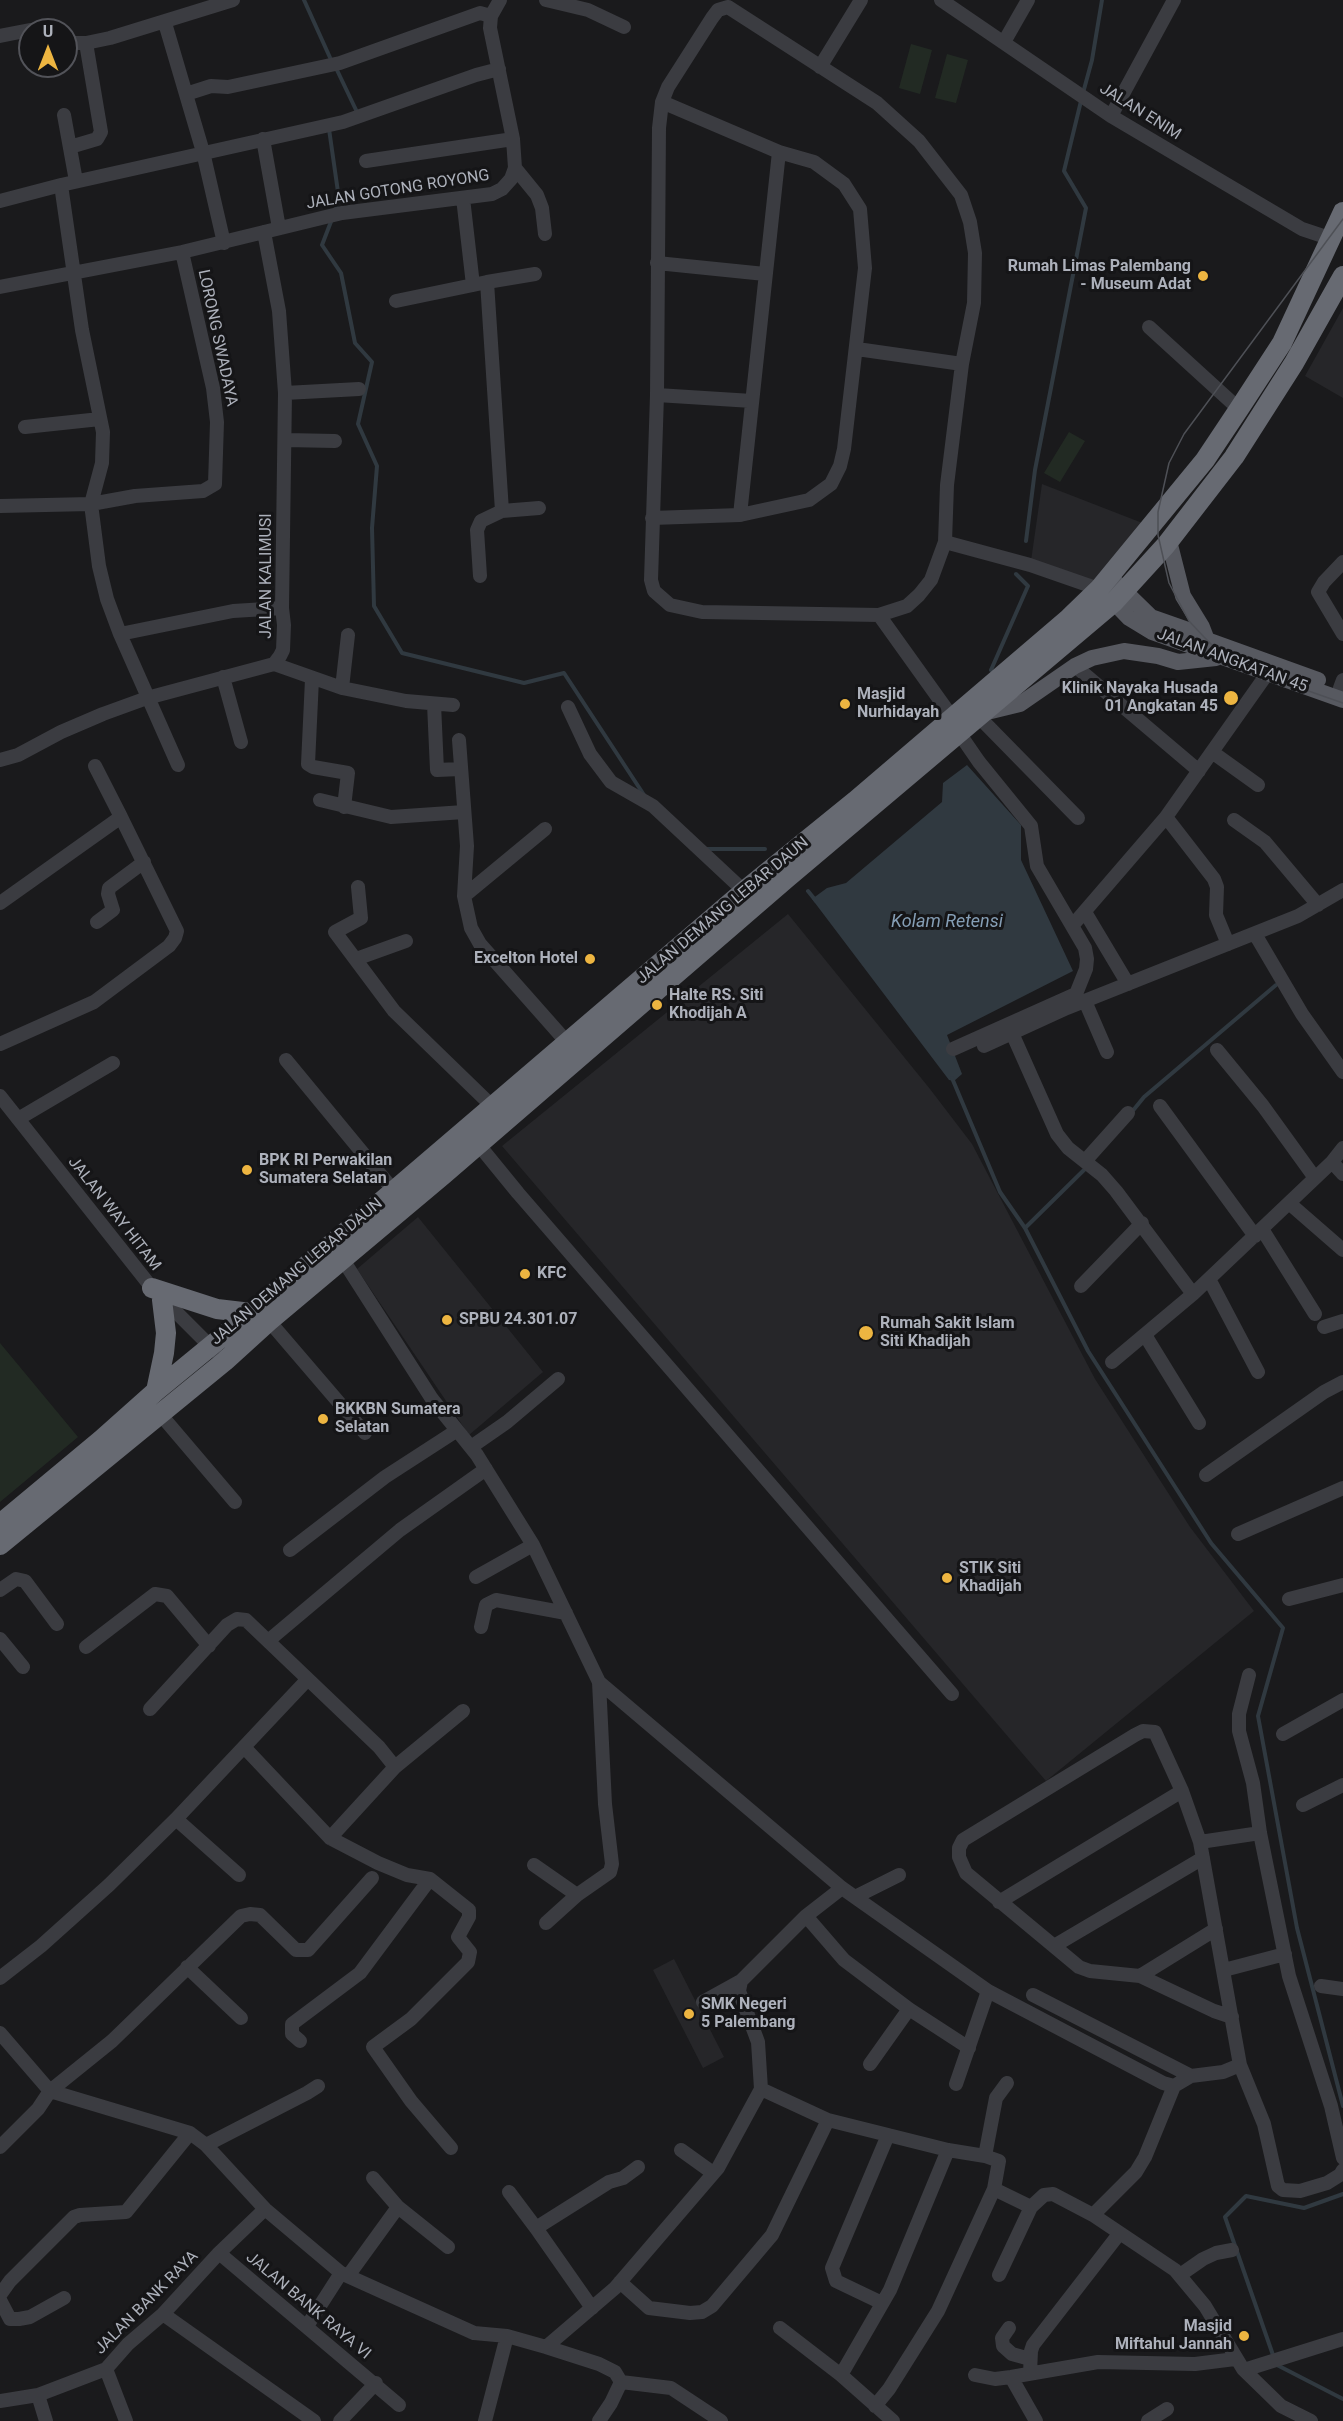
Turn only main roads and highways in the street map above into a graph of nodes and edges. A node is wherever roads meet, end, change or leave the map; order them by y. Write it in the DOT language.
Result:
graph roads {
  1 [pos="1343,212"];
  2 [pos="1343,276"];
  3 [pos="1168,541"];
  4 [pos="1105,583"];
  5 [pos="1120,596"];
  6 [pos="1207,640"];
  7 [pos="1220,658"];
  8 [pos="1342,689"];
  9 [pos="981,715"];
  10 [pos="956,725"];
  11 [pos="573,1050"];
  12 [pos="338,1251"];
  13 [pos="260,1317"];
  14 [pos="156,1391"];
  15 [pos="0,1524"];
  16 [pos="0,1545"];
  1 -- 4 [label="highway, JALAN DEMANG LEBAR DAUN"];
  2 -- 3 [label="highway, JALAN DEMANG LEBAR DAUN"];
  3 -- 5 [label="highway, JALAN DEMANG LEBAR DAUN"];
  3 -- 6 [label="main road"];
  4 -- 5 [label="main road, JALAN ANGKATAN 45"];
  4 -- 10 [label="highway, JALAN DEMANG LEBAR DAUN"];
  5 -- 6 [label="main road, JALAN ANGKATAN 45"];
  5 -- 7 [label="main road, JALAN ANGKATAN 45"];
  5 -- 9 [label="highway, JALAN DEMANG LEBAR DAUN"];
  6 -- 8 [label="main road, JALAN ANGKATAN 45"];
  7 -- 8 [label="main road, JALAN ANGKATAN 45"];
  7 -- 9 [label="main road"];
  9 -- 10 [label="highway, JALAN DEMANG LEBAR DAUN"];
  10 -- 11 [label="highway, JALAN DEMANG LEBAR DAUN"];
  10 -- 11 [label="highway, JALAN DEMANG LEBAR DAUN"];
  11 -- 12 [label="highway, JALAN DEMANG LEBAR DAUN"];
  11 -- 12 [label="highway, JALAN DEMANG LEBAR DAUN"];
  12 -- 13 [label="highway, JALAN DEMANG LEBAR DAUN"];
  13 -- 14 [label="highway, JALAN DEMANG LEBAR DAUN"];
  13 -- 14 [label="highway"];
  13 -- 16 [label="highway, JALAN DEMANG LEBAR DAUN"];
  14 -- 15 [label="highway, JALAN DEMANG LEBAR DAUN"];
}
